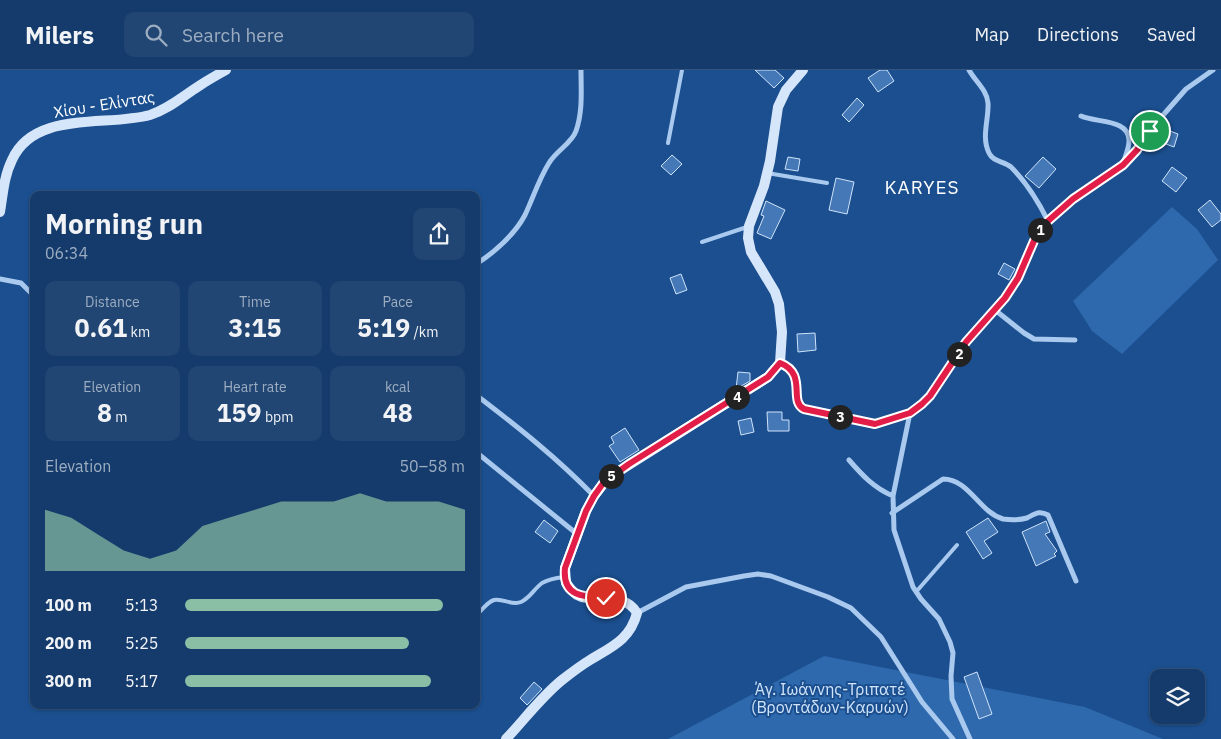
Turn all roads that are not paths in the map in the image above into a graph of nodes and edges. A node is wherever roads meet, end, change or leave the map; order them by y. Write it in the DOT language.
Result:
graph roads {
  1 [pos="226,70"];
  2 [pos="581,70"];
  3 [pos="682,70"];
  4 [pos="803,70"];
  5 [pos="969,70"];
  6 [pos="1213,70"];
  7 [pos="1081,116"];
  8 [pos="668,143"];
  9 [pos="1123,165"];
  10 [pos="767,173"];
  11 [pos="827,183"];
  12 [pos="0,212"];
  13 [pos="1048,221"];
  14 [pos="749,226"];
  15 [pos="702,242"];
  16 [pos="480,261"];
  17 [pos="0,279"];
  18 [pos="30,292"];
  19 [pos="995,310"];
  20 [pos="1075,340"];
  21 [pos="780,363"];
  22 [pos="480,398"];
  23 [pos="910,413"];
  24 [pos="480,455"];
  25 [pos="849,460"];
  26 [pos="594,496"];
  27 [pos="893,496"];
  28 [pos="892,513"];
  29 [pos="578,535"];
  30 [pos="957,545"];
  31 [pos="564,576"];
  32 [pos="1076,581"];
  33 [pos="916,592"];
  34 [pos="480,612"];
  35 [pos="637,613"];
  36 [pos="506,739"];
  37 [pos="953,739"];
  38 [pos="970,739"];
  1 -- 12 [label="street, Χίου - Ελίντας"];
  2 -- 16 [label="street"];
  3 -- 8 [label="lane"];
  4 -- 10 [label="street"];
  5 -- 13 [label="street"];
  6 -- 9 [label="street"];
  7 -- 9 [label="street"];
  9 -- 13 [label="street"];
  10 -- 11 [label="lane"];
  10 -- 14 [label="street"];
  13 -- 19 [label="street"];
  14 -- 15 [label="lane"];
  14 -- 21 [label="street"];
  17 -- 18 [label="street"];
  19 -- 20 [label="street"];
  19 -- 23 [label="street"];
  21 -- 23 [label="street"];
  21 -- 26 [label="street"];
  22 -- 26 [label="street"];
  23 -- 27 [label="street"];
  24 -- 29 [label="street"];
  25 -- 27 [label="street"];
  26 -- 29 [label="street"];
  27 -- 28 [label="street"];
  28 -- 32 [label="street"];
  28 -- 33 [label="street"];
  29 -- 31 [label="street"];
  30 -- 33 [label="lane"];
  31 -- 34 [label="lane"];
  31 -- 35 [label="street"];
  33 -- 38 [label="street"];
  35 -- 36 [label="street"];
  35 -- 37 [label="street"];
}
